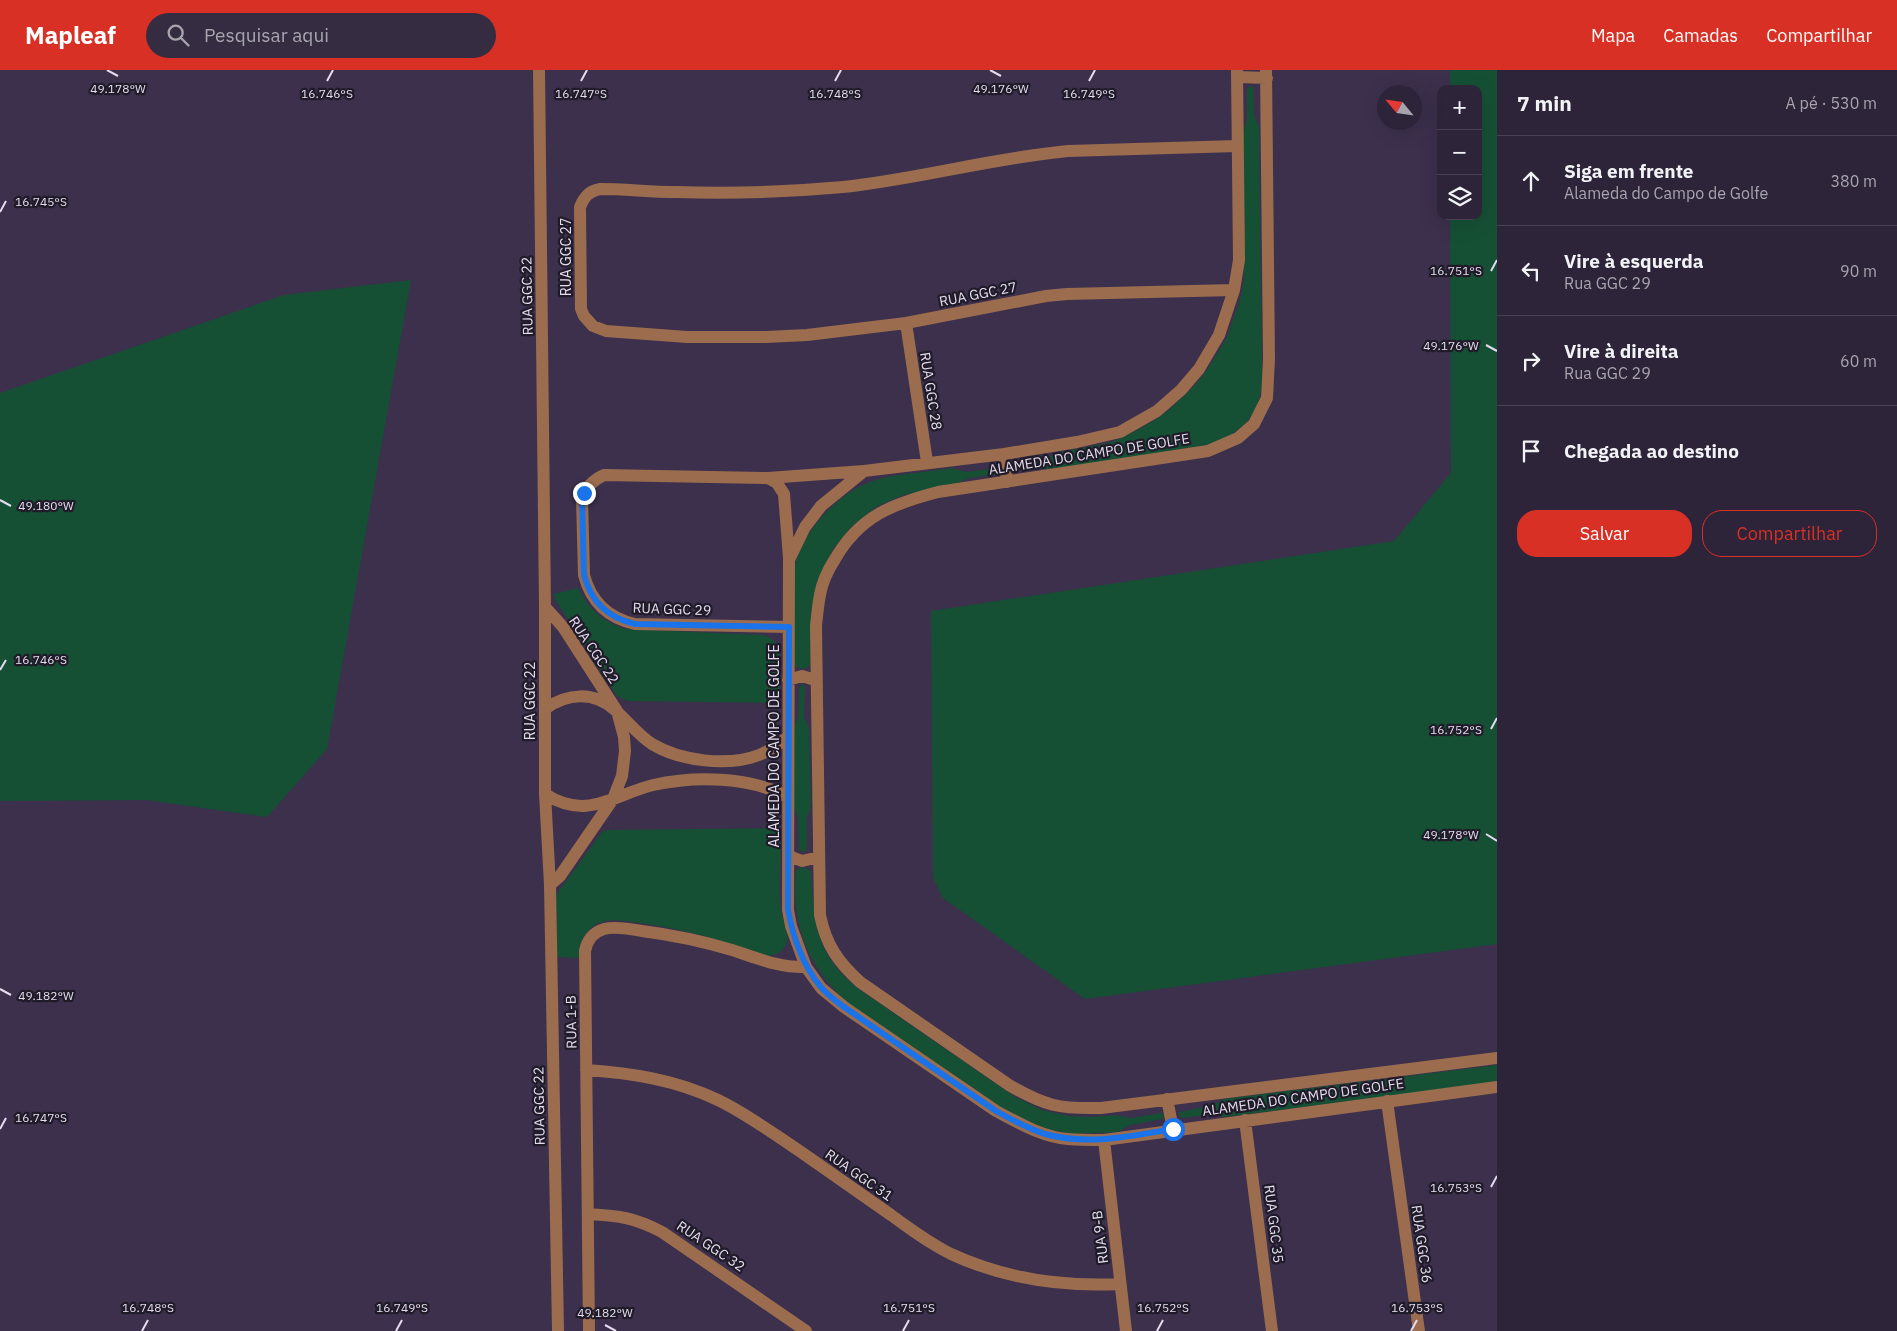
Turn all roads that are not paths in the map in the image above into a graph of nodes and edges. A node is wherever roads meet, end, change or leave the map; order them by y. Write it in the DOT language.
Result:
graph roads {
  1 [pos="539,70"];
  2 [pos="1237,73"];
  3 [pos="1266,74"];
  4 [pos="1237,146"];
  5 [pos="1234,290"];
  6 [pos="906,323"];
  7 [pos="1004,454"];
  8 [pos="927,462"];
  9 [pos="864,471"];
  10 [pos="768,478"];
  11 [pos="1007,482"];
  12 [pos="789,560"];
  13 [pos="545,607"];
  14 [pos="789,627"];
  15 [pos="788,680"];
  16 [pos="815,680"];
  17 [pos="545,709"];
  18 [pos="617,711"];
  19 [pos="788,737"];
  20 [pos="545,794"];
  21 [pos="787,798"];
  22 [pos="613,799"];
  23 [pos="789,856"];
  24 [pos="818,857"];
  25 [pos="550,885"];
  26 [pos="806,967"];
  27 [pos="1497,1058"];
  28 [pos="586,1070"];
  29 [pos="1497,1087"];
  30 [pos="1167,1099"];
  31 [pos="1387,1101"];
  32 [pos="1245,1120"];
  33 [pos="1173,1129"];
  34 [pos="1104,1140"];
  35 [pos="588,1214"];
  36 [pos="1120,1284"];
  37 [pos="558,1331"];
  38 [pos="589,1331"];
  39 [pos="806,1331"];
  40 [pos="1126,1331"];
  41 [pos="1272,1331"];
  42 [pos="1419,1331"];
  1 -- 13 [label="street, RUA GGC 22"];
  2 -- 3 [label="street"];
  2 -- 4 [label="street, ALAMEDA DO CAMPO DE GOLFE"];
  3 -- 11 [label="street, ALAMEDA DO CAMPO DE GOLFE"];
  4 -- 5 [label="street, ALAMEDA DO CAMPO DE GOLFE"];
  4 -- 6 [label="street, RUA GGC 27"];
  5 -- 6 [label="street, RUA GGC 27"];
  5 -- 7 [label="street, ALAMEDA DO CAMPO DE GOLFE"];
  6 -- 8 [label="street, RUA GGC 28"];
  7 -- 8 [label="street, ALAMEDA DO CAMPO DE GOLFE"];
  7 -- 11 [label="street"];
  8 -- 9 [label="street, ALAMEDA DO CAMPO DE GOLFE"];
  9 -- 10 [label="street, RUA GGC 29"];
  9 -- 12 [label="street, ALAMEDA DO CAMPO DE GOLFE"];
  10 -- 12 [label="street"];
  10 -- 14 [label="street, RUA GGC 29"];
  11 -- 16 [label="street, ALAMEDA DO CAMPO DE GOLFE"];
  12 -- 14 [label="street, ALAMEDA DO CAMPO DE GOLFE"];
  13 -- 17 [label="street, RUA GGC 22"];
  13 -- 18 [label="street, RUA CGC 22"];
  14 -- 15 [label="street, ALAMEDA DO CAMPO DE GOLFE"];
  15 -- 16 [label="street"];
  15 -- 19 [label="street, ALAMEDA DO CAMPO DE GOLFE"];
  16 -- 24 [label="street, ALAMEDA DO CAMPO DE GOLFE"];
  17 -- 18 [label="street"];
  17 -- 20 [label="street, RUA GGC 22"];
  18 -- 19 [label="street, RUA CGC 22"];
  18 -- 22 [label="street, RUA CGC 22"];
  19 -- 21 [label="street, ALAMEDA DO CAMPO DE GOLFE"];
  20 -- 22 [label="street"];
  20 -- 25 [label="street, RUA GGC 22"];
  21 -- 22 [label="street"];
  21 -- 23 [label="street, ALAMEDA DO CAMPO DE GOLFE"];
  22 -- 25 [label="street, RUA CGC 22"];
  23 -- 24 [label="street"];
  23 -- 26 [label="street, ALAMEDA DO CAMPO DE GOLFE"];
  24 -- 30 [label="street, ALAMEDA DO CAMPO DE GOLFE"];
  25 -- 37 [label="street, RUA GGC 22"];
  26 -- 28 [label="street, RUA 1-B"];
  26 -- 34 [label="street, ALAMEDA DO CAMPO DE GOLFE"];
  27 -- 30 [label="street, ALAMEDA DO CAMPO DE GOLFE"];
  28 -- 35 [label="street, RUA 1-B"];
  28 -- 36 [label="street, RUA GGC 31"];
  29 -- 31 [label="street, ALAMEDA DO CAMPO DE GOLFE"];
  30 -- 33 [label="street"];
  31 -- 32 [label="street, ALAMEDA DO CAMPO DE GOLFE"];
  31 -- 42 [label="street, RUA GGC 36"];
  32 -- 33 [label="street, ALAMEDA DO CAMPO DE GOLFE"];
  32 -- 41 [label="street, RUA GGC 35"];
  33 -- 34 [label="street, ALAMEDA DO CAMPO DE GOLFE"];
  34 -- 36 [label="street, RUA 9-B"];
  35 -- 38 [label="street, RUA 1-B"];
  35 -- 39 [label="street, RUA GGC 32"];
  36 -- 40 [label="street, RUA 9-B"];
}
